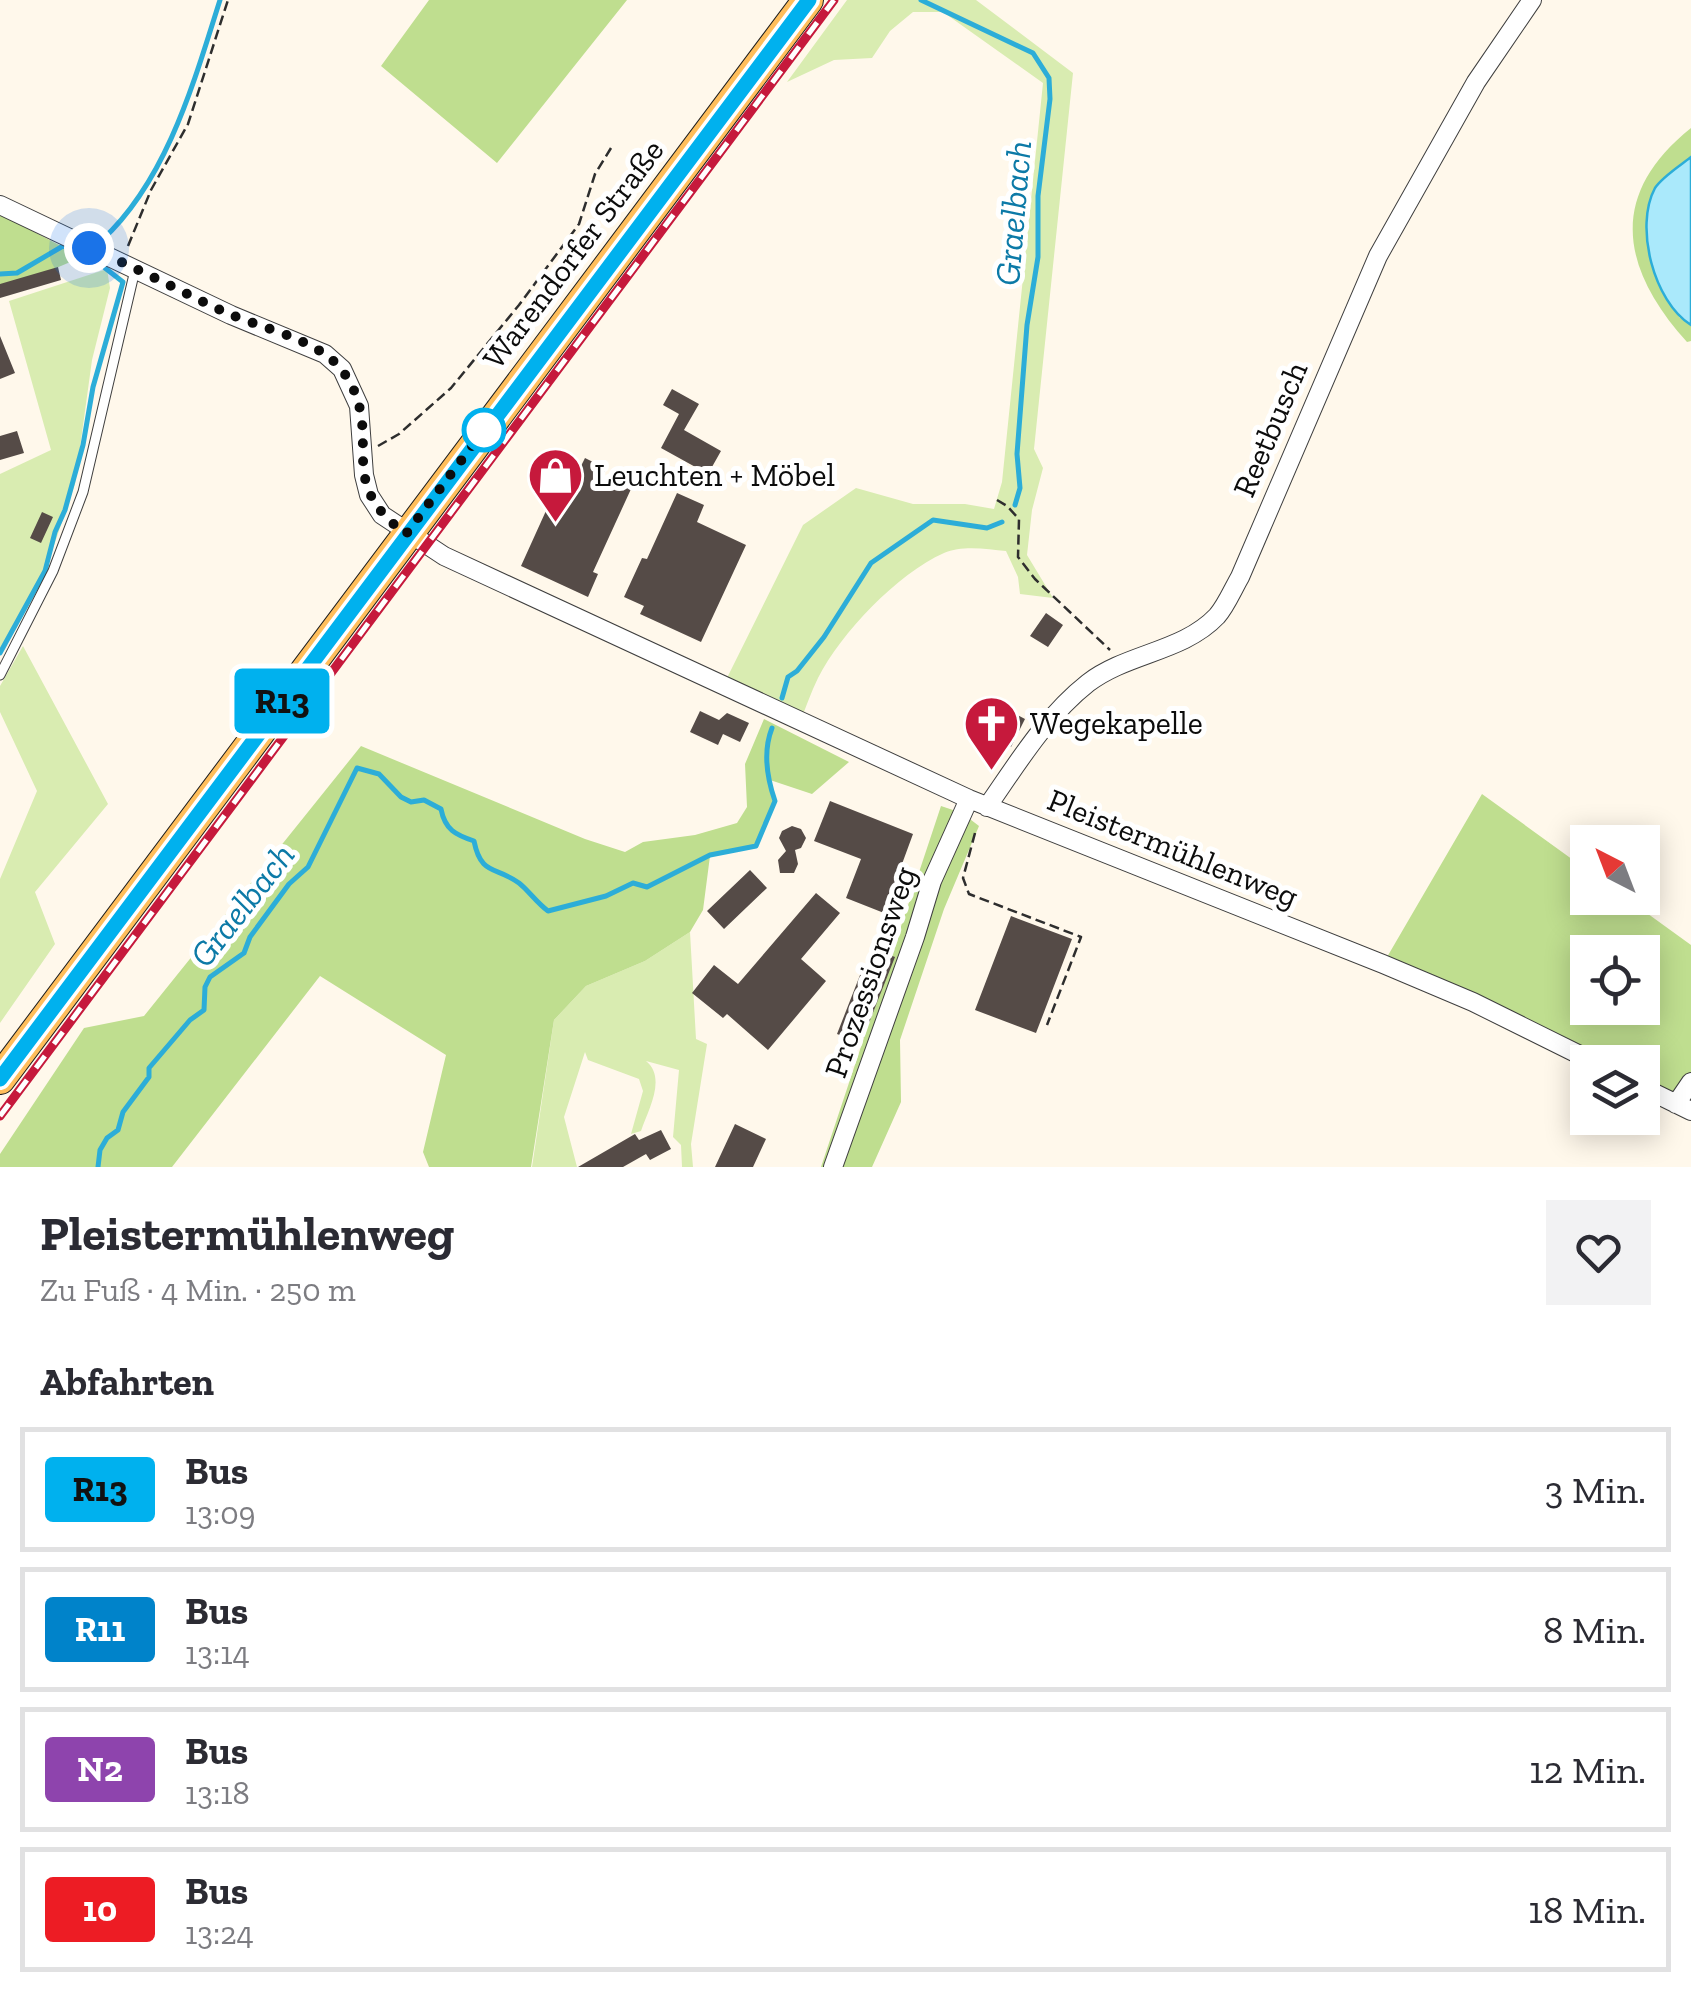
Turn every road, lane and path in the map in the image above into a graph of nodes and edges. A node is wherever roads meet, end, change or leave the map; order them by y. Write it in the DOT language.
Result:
graph roads {
  1 [pos="228,0"];
  2 [pos="808,0"];
  3 [pos="1532,0"];
  4 [pos="610,148"];
  5 [pos="0,206"];
  6 [pos="128,266"];
  7 [pos="362,450"];
  8 [pos="997,500"];
  9 [pos="406,534"];
  10 [pos="1122,661"];
  11 [pos="0,675"];
  12 [pos="966,806"];
  13 [pos="987,807"];
  14 [pos="1046,1026"];
  15 [pos="1570,1051"];
  16 [pos="0,1079"];
  17 [pos="1691,1082"];
  18 [pos="1660,1096"];
  19 [pos="1684,1107"];
  20 [pos="833,1167"];
  1 -- 6 [label="path"];
  2 -- 9 [label="main road, Warendorfer Straße"];
  3 -- 10 [label="street, Reetbusch"];
  4 -- 7 [label="path"];
  5 -- 6 [label="street, Pleistermühlenweg"];
  6 -- 7 [label="street, Pleistermühlenweg"];
  6 -- 11 [label="lane"];
  7 -- 9 [label="street, Pleistermühlenweg"];
  8 -- 10 [label="path"];
  9 -- 12 [label="street, Pleistermühlenweg"];
  9 -- 16 [label="main road, Warendorfer Straße"];
  10 -- 13 [label="street, Reetbusch"];
  12 -- 13 [label="street, Pleistermühlenweg"];
  12 -- 14 [label="path"];
  12 -- 20 [label="street, Prozessionsweg"];
  13 -- 15 [label="street, Pleistermühlenweg"];
  17 -- 19 [label="street"];
  18 -- 19 [label="street"];
}
